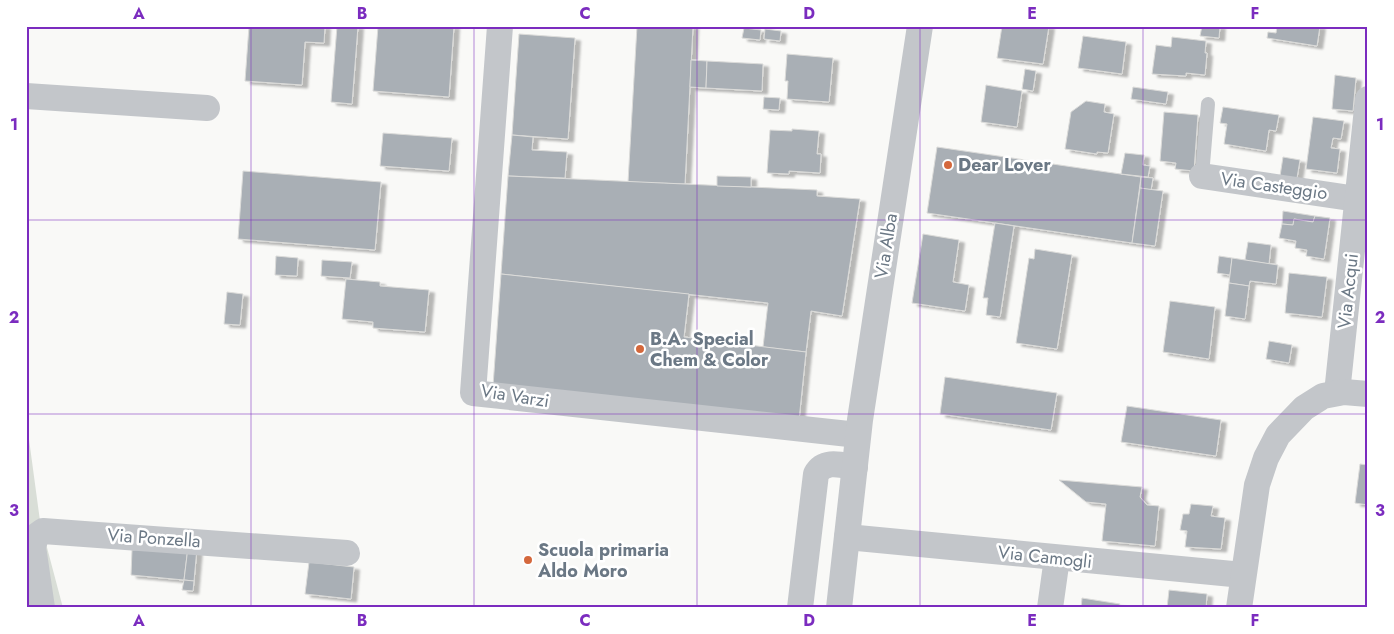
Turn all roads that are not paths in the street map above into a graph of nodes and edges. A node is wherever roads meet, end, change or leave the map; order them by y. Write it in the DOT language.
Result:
graph roads {
  1 [pos="500,26"];
  2 [pos="920,26"];
  3 [pos="26,96"];
  4 [pos="1368,99"];
  5 [pos="1208,104"];
  6 [pos="207,108"];
  7 [pos="1202,176"];
  8 [pos="1357,198"];
  9 [pos="1337,393"];
  10 [pos="1368,394"];
  11 [pos="858,435"];
  12 [pos="855,467"];
  13 [pos="847,537"];
  14 [pos="347,553"];
  15 [pos="1057,558"];
  16 [pos="1243,575"];
  17 [pos="42,608"];
  18 [pos="800,608"];
  19 [pos="840,608"];
  20 [pos="1050,608"];
  21 [pos="1239,608"];
  1 -- 11 [label="street, Via Varzi"];
  2 -- 11 [label="street, Via Alba"];
  3 -- 6 [label="street"];
  4 -- 8 [label="street, Via Acqui"];
  5 -- 7 [label="lane, Via Casteggio"];
  7 -- 8 [label="street, Via Casteggio"];
  8 -- 9 [label="street, Via Acqui"];
  9 -- 10 [label="street"];
  9 -- 16 [label="street"];
  11 -- 12 [label="street, Via Alba"];
  12 -- 13 [label="street, Via Alba"];
  12 -- 18 [label="street"];
  13 -- 15 [label="street, Via Camogli"];
  13 -- 19 [label="street, Via Alba"];
  14 -- 17 [label="street, Via Ponzella"];
  15 -- 16 [label="street, Via Camogli"];
  15 -- 20 [label="street"];
  16 -- 21 [label="street"];
}
